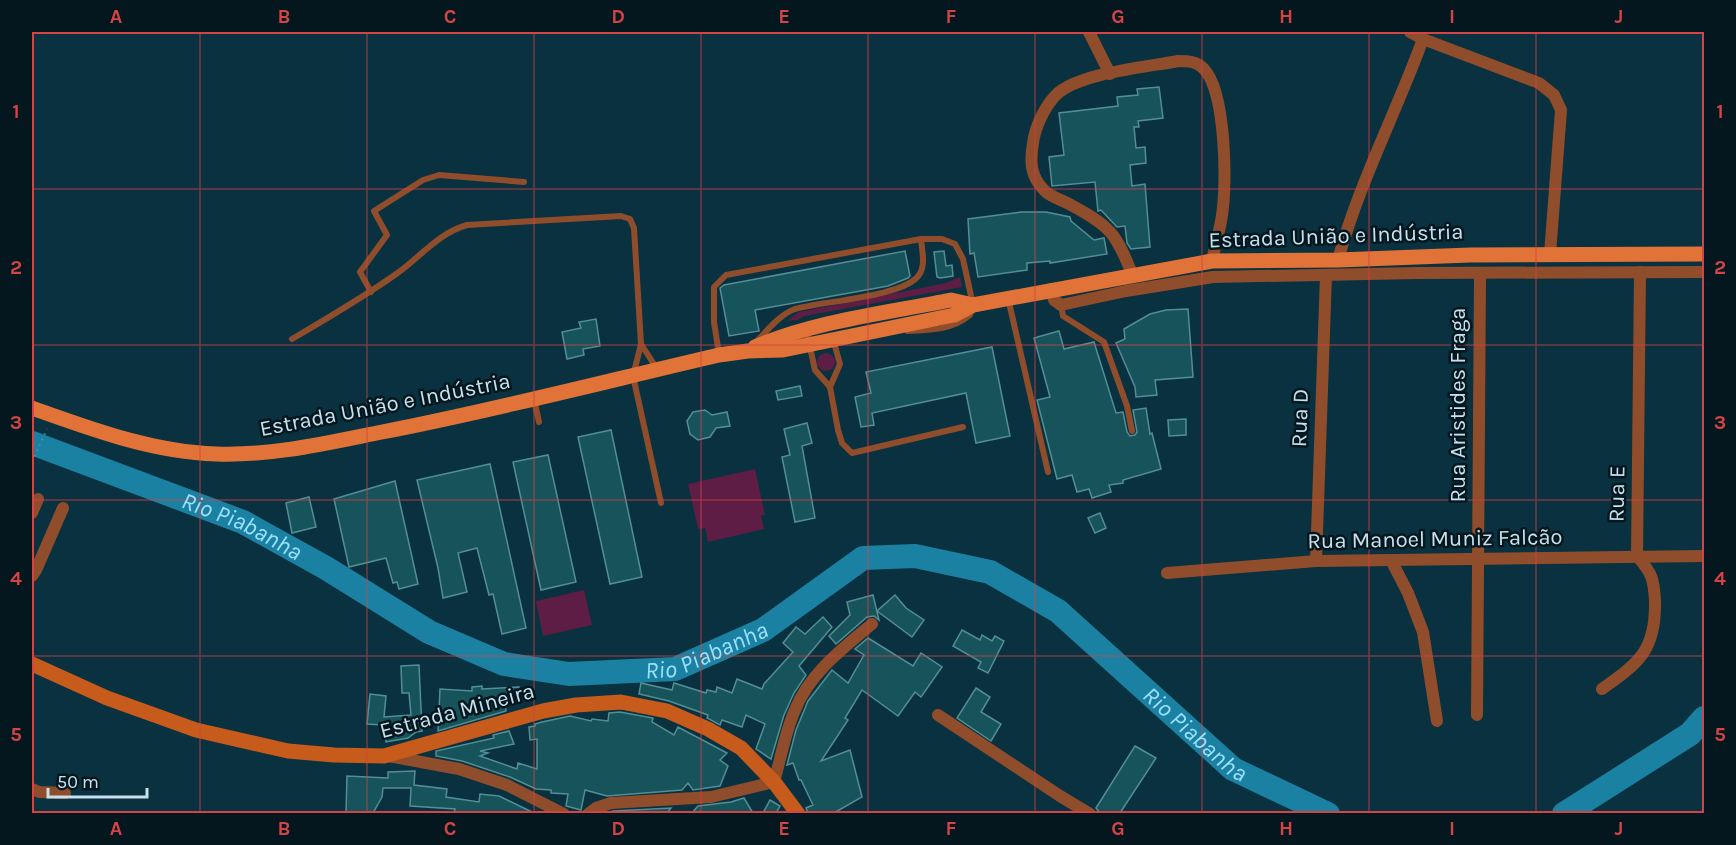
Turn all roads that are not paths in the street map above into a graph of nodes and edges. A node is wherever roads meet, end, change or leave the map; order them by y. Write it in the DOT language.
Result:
graph roads {
  1 [pos="1089,32"];
  2 [pos="1410,32"];
  3 [pos="1423,39"];
  4 [pos="1110,74"];
  5 [pos="524,182"];
  6 [pos="921,239"];
  7 [pos="1509,254"];
  8 [pos="1550,254"];
  9 [pos="1704,254"];
  10 [pos="1470,255"];
  11 [pos="1338,260"];
  12 [pos="1212,261"];
  13 [pos="1640,272"];
  14 [pos="1704,272"];
  15 [pos="1509,273"];
  16 [pos="1132,274"];
  17 [pos="1475,274"];
  18 [pos="1326,275"];
  19 [pos="1052,289"];
  20 [pos="370,292"];
  21 [pos="1008,298"];
  22 [pos="973,305"];
  23 [pos="1061,305"];
  24 [pos="806,329"];
  25 [pos="832,332"];
  26 [pos="292,339"];
  27 [pos="641,344"];
  28 [pos="809,345"];
  29 [pos="748,351"];
  30 [pos="719,355"];
  31 [pos="657,369"];
  32 [pos="633,376"];
  33 [pos="830,387"];
  34 [pos="534,398"];
  35 [pos="32,408"];
  36 [pos="539,422"];
  37 [pos="963,427"];
  38 [pos="1132,431"];
  39 [pos="1048,472"];
  40 [pos="38,499"];
  41 [pos="661,503"];
  42 [pos="63,508"];
  43 [pos="32,513"];
  44 [pos="1637,556"];
  45 [pos="1704,556"];
  46 [pos="1391,560"];
  47 [pos="1479,560"];
  48 [pos="1316,561"];
  49 [pos="1167,573"];
  50 [pos="32,576"];
  51 [pos="872,624"];
  52 [pos="32,664"];
  53 [pos="1602,689"];
  54 [pos="938,715"];
  55 [pos="1477,716"];
  56 [pos="1437,721"];
  57 [pos="384,756"];
  58 [pos="774,782"];
  59 [pos="32,789"];
  60 [pos="65,793"];
  61 [pos="564,813"];
  62 [pos="588,813"];
  63 [pos="798,813"];
  64 [pos="1090,813"];
  1 -- 4 [label="street"];
  2 -- 3 [label="street"];
  3 -- 8 [label="street"];
  3 -- 11 [label="street"];
  4 -- 12 [label="street"];
  4 -- 16 [label="street"];
  5 -- 20 [label="lane"];
  6 -- 22 [label="lane"];
  6 -- 29 [label="lane"];
  6 -- 30 [label="lane"];
  7 -- 8 [label="main road, Estrada União e Indústria"];
  7 -- 10 [label="main road, Estrada União e Indústria"];
  7 -- 15 [label="street"];
  8 -- 9 [label="main road, Estrada União e Indústria"];
  10 -- 11 [label="main road, Estrada União e Indústria"];
  10 -- 17 [label="street, Rua Aristides Fraga"];
  11 -- 12 [label="main road, Estrada União e Indústria"];
  12 -- 16 [label="main road, Estrada União e Indústria"];
  13 -- 14 [label="street"];
  13 -- 15 [label="street"];
  13 -- 44 [label="street, Rua E"];
  15 -- 17 [label="street"];
  16 -- 19 [label="main road, Estrada União e Indústria"];
  17 -- 18 [label="street"];
  17 -- 47 [label="street, Rua Aristides Fraga"];
  18 -- 23 [label="street"];
  18 -- 48 [label="street, Rua D"];
  19 -- 21 [label="main road, Estrada União e Indústria"];
  19 -- 23 [label="street"];
  20 -- 26 [label="lane"];
  20 -- 27 [label="lane"];
  21 -- 22 [label="main road, Estrada União e Indústria"];
  21 -- 39 [label="lane"];
  22 -- 25 [label="main road, Estrada União e Indústria"];
  22 -- 25 [label="main road, Estrada União e Indústria"];
  23 -- 38 [label="lane"];
  24 -- 25 [label="main road, Estrada União e Indústria"];
  24 -- 28 [label="lane"];
  24 -- 29 [label="main road, Estrada União e Indústria"];
  25 -- 28 [label="main road, Estrada União e Indústria"];
  25 -- 33 [label="lane"];
  27 -- 31 [label="lane"];
  27 -- 32 [label="lane"];
  28 -- 29 [label="main road, Estrada União e Indústria"];
  28 -- 33 [label="lane"];
  29 -- 30 [label="main road, Estrada União e Indústria"];
  30 -- 31 [label="main road, Estrada União e Indústria"];
  31 -- 32 [label="main road, Estrada União e Indústria"];
  32 -- 34 [label="main road, Estrada União e Indústria"];
  32 -- 41 [label="lane"];
  33 -- 37 [label="lane"];
  34 -- 35 [label="main road, Estrada União e Indústria"];
  34 -- 36 [label="lane"];
  40 -- 43 [label="street"];
  42 -- 50 [label="street"];
  44 -- 45 [label="street, Rua Manoel Muniz Falcão"];
  44 -- 47 [label="street, Rua Manoel Muniz Falcão"];
  44 -- 53 [label="street"];
  46 -- 47 [label="street, Rua Manoel Muniz Falcão"];
  46 -- 48 [label="street, Rua Manoel Muniz Falcão"];
  46 -- 56 [label="street"];
  47 -- 55 [label="street, Rua Aristides Fraga"];
  48 -- 49 [label="street, Rua Manoel Muniz Falcão"];
  51 -- 58 [label="street"];
  52 -- 57 [label="street, Estrada Mineira"];
  54 -- 64 [label="street"];
  57 -- 58 [label="street, Estrada Mineira"];
  57 -- 61 [label="street"];
  58 -- 62 [label="street"];
  58 -- 63 [label="street, Estrada Mineira"];
  59 -- 60 [label="street"];
}
